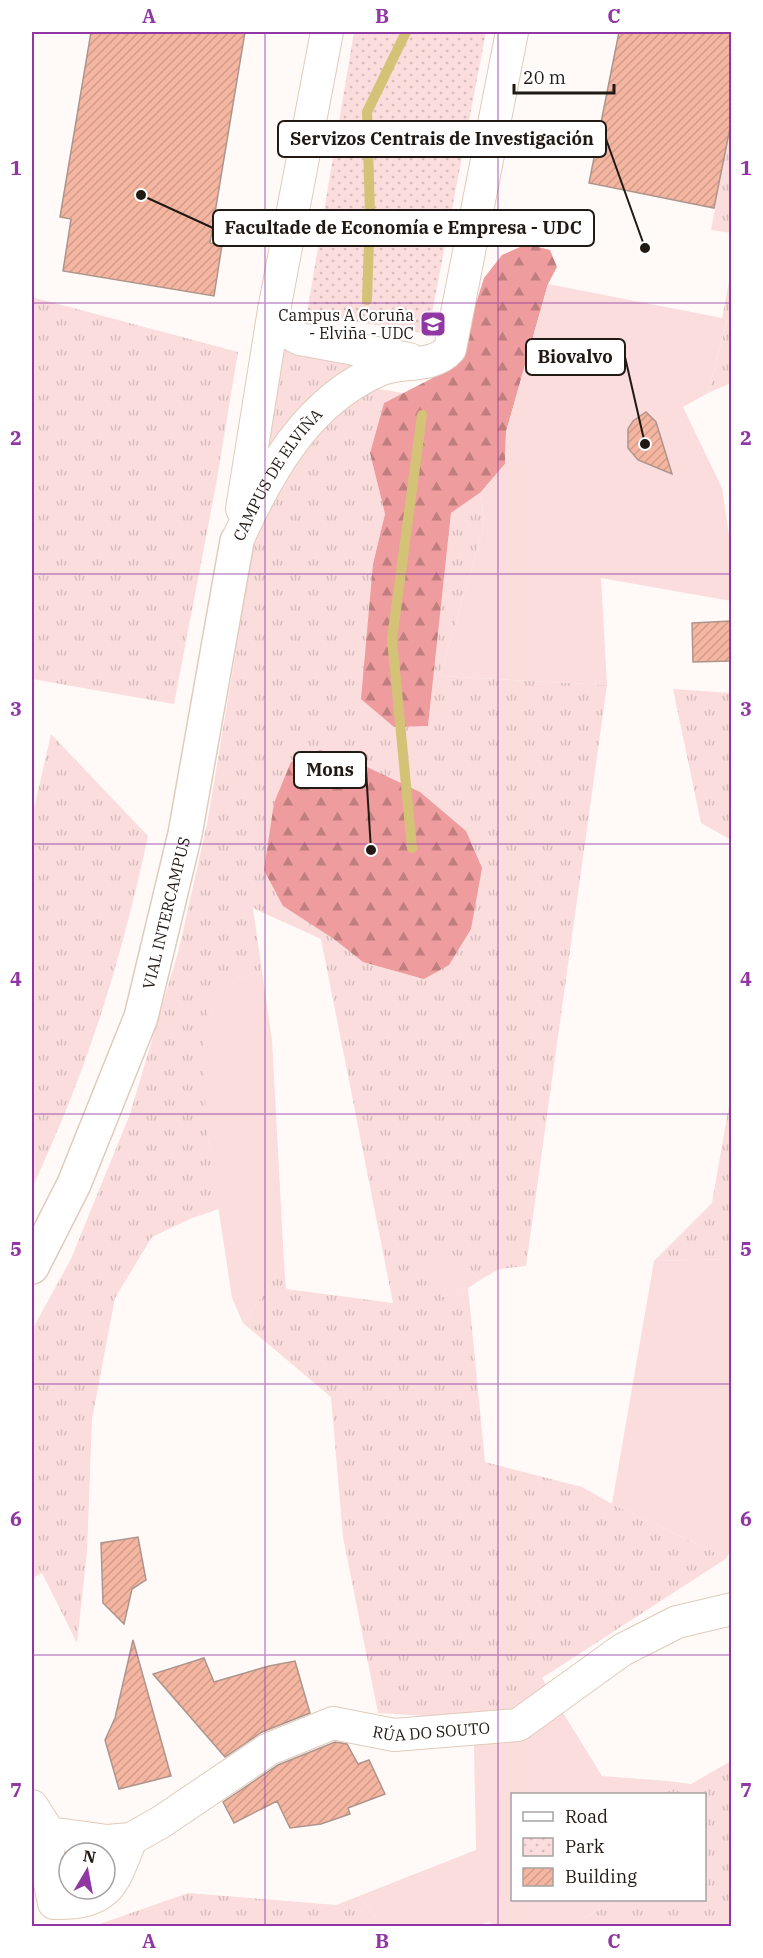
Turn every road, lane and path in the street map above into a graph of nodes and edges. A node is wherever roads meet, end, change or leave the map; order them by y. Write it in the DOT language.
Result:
graph roads {
  1 [pos="327,32"];
  2 [pos="512,32"];
  3 [pos="274,310"];
  4 [pos="433,362"];
  5 [pos="237,541"];
  6 [pos="32,1267"];
  7 [pos="732,1609"];
  8 [pos="32,1806"];
  9 [pos="50,1833"];
  10 [pos="131,1839"];
  1 -- 3 [label="street, CAMPUS DE ELVIÑA"];
  2 -- 4 [label="street"];
  3 -- 4 [label="street"];
  3 -- 5 [label="street, CAMPUS DE ELVIÑA"];
  4 -- 5 [label="street, CAMPUS DE ELVIÑA"];
  5 -- 6 [label="street, VIAL INTERCAMPUS"];
  7 -- 10 [label="street, RÚA DO SOUTO"];
  8 -- 9 [label="street"];
  9 -- 10 [label="street, RÚA DO SOUTO"];
  9 -- 10 [label="street"];
}
